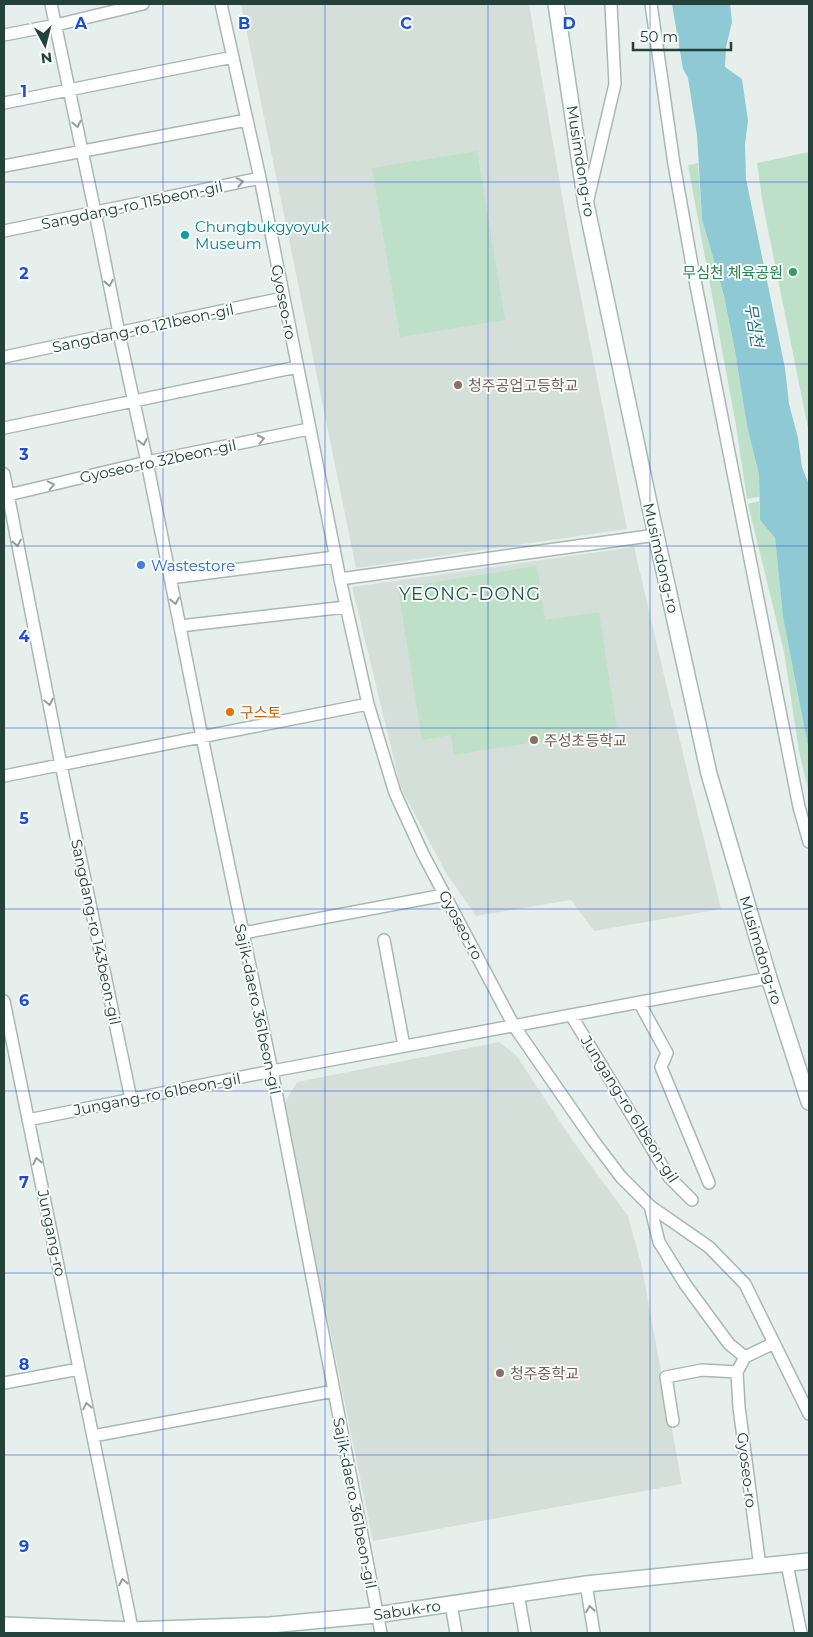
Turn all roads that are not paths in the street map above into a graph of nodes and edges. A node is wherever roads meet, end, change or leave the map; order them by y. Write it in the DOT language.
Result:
graph roads {
  1 [pos="51,4"];
  2 [pos="143,4"];
  3 [pos="221,4"];
  4 [pos="556,4"];
  5 [pos="611,4"];
  6 [pos="651,4"];
  7 [pos="56,25"];
  8 [pos="4,34"];
  9 [pos="233,56"];
  10 [pos="70,89"];
  11 [pos="4,103"];
  12 [pos="247,120"];
  13 [pos="83,152"];
  14 [pos="4,166"];
  15 [pos="260,178"];
  16 [pos="586,204"];
  17 [pos="95,212"];
  18 [pos="4,231"];
  19 [pos="283,298"];
  20 [pos="118,333"];
  21 [pos="4,357"];
  22 [pos="297,367"];
  23 [pos="134,401"];
  24 [pos="4,428"];
  25 [pos="309,429"];
  26 [pos="147,462"];
  27 [pos="4,474"];
  28 [pos="6,495"];
  29 [pos="656,534"];
  30 [pos="335,557"];
  31 [pos="170,578"];
  32 [pos="340,579"];
  33 [pos="346,607"];
  34 [pos="180,626"];
  35 [pos="368,704"];
  36 [pos="202,737"];
  37 [pos="61,765"];
  38 [pos="4,776"];
  39 [pos="809,842"];
  40 [pos="444,896"];
  41 [pos="243,934"];
  42 [pos="384,940"];
  43 [pos="769,978"];
  44 [pos="4,1001"];
  45 [pos="639,1002"];
  46 [pos="571,1015"];
  47 [pos="514,1026"];
  48 [pos="404,1046"];
  49 [pos="272,1071"];
  50 [pos="131,1099"];
  51 [pos="809,1102"];
  52 [pos="28,1120"];
  53 [pos="709,1184"];
  54 [pos="692,1200"];
  55 [pos="650,1206"];
  56 [pos="774,1343"];
  57 [pos="745,1357"];
  58 [pos="80,1369"];
  59 [pos="737,1372"];
  60 [pos="4,1384"];
  61 [pos="334,1391"];
  62 [pos="809,1414"];
  63 [pos="673,1421"];
  64 [pos="93,1436"];
  65 [pos="809,1561"];
  66 [pos="787,1564"];
  67 [pos="760,1567"];
  68 [pos="586,1584"];
  69 [pos="518,1594"];
  70 [pos="450,1604"];
  71 [pos="376,1615"];
  72 [pos="4,1625"];
  73 [pos="271,1629"];
  74 [pos="133,1632"];
  75 [pos="381,1633"];
  76 [pos="456,1633"];
  77 [pos="525,1633"];
  78 [pos="594,1633"];
  79 [pos="801,1633"];
  1 -- 7 [label="street, Sajik-daero 361beon-gil"];
  2 -- 7 [label="street"];
  3 -- 9 [label="street, Gyoseo-ro"];
  4 -- 16 [label="main road, Musimdong-ro"];
  5 -- 16 [label="street"];
  6 -- 39 [label="street"];
  7 -- 8 [label="street"];
  7 -- 10 [label="street, Sajik-daero 361beon-gil"];
  9 -- 10 [label="street"];
  9 -- 12 [label="street, Gyoseo-ro"];
  10 -- 11 [label="street"];
  10 -- 13 [label="street, Sajik-daero 361beon-gil, one-way"];
  12 -- 13 [label="street"];
  12 -- 15 [label="street, Gyoseo-ro"];
  13 -- 14 [label="street"];
  13 -- 17 [label="street, Sajik-daero 361beon-gil"];
  17 -- 15 [label="street, Sangdang-ro 115beon-gil, one-way"];
  15 -- 19 [label="street, Gyoseo-ro"];
  16 -- 29 [label="main road, Musimdong-ro"];
  17 -- 18 [label="street, Sangdang-ro 115beon-gil"];
  17 -- 20 [label="street, Sajik-daero 361beon-gil, one-way"];
  19 -- 20 [label="street, Sangdang-ro 121beon-gil"];
  19 -- 22 [label="street, Gyoseo-ro"];
  20 -- 21 [label="street, Sangdang-ro 121beon-gil"];
  20 -- 23 [label="street, Sajik-daero 361beon-gil"];
  22 -- 23 [label="street"];
  22 -- 25 [label="street, Gyoseo-ro"];
  23 -- 24 [label="street"];
  23 -- 26 [label="street, Sajik-daero 361beon-gil, one-way"];
  26 -- 25 [label="street, Gyoseo-ro 32beon-gil, one-way"];
  25 -- 30 [label="street, Gyoseo-ro"];
  28 -- 26 [label="street, Gyoseo-ro 32beon-gil, one-way"];
  26 -- 31 [label="street, Sajik-daero 361beon-gil"];
  27 -- 28 [label="street"];
  28 -- 37 [label="street, Sangdang-ro 143beon-gil, one-way"];
  29 -- 32 [label="street"];
  29 -- 43 [label="main road, Musimdong-ro"];
  30 -- 31 [label="street"];
  30 -- 32 [label="street, Gyoseo-ro"];
  31 -- 34 [label="street, Sajik-daero 361beon-gil, one-way"];
  32 -- 33 [label="street, Gyoseo-ro"];
  33 -- 34 [label="street"];
  33 -- 35 [label="street, Gyoseo-ro"];
  34 -- 36 [label="street, Sajik-daero 361beon-gil"];
  35 -- 36 [label="street"];
  35 -- 40 [label="street, Gyoseo-ro"];
  36 -- 37 [label="street"];
  36 -- 41 [label="street, Sajik-daero 361beon-gil"];
  37 -- 38 [label="street"];
  37 -- 50 [label="street, Sangdang-ro 143beon-gil"];
  40 -- 41 [label="street"];
  40 -- 47 [label="street, Gyoseo-ro"];
  41 -- 49 [label="street, Sajik-daero 361beon-gil"];
  42 -- 48 [label="street"];
  43 -- 45 [label="street, Jungang-ro 61beon-gil"];
  43 -- 51 [label="main road, Musimdong-ro"];
  44 -- 52 [label="street, Jungang-ro"];
  45 -- 46 [label="street, Jungang-ro 61beon-gil"];
  45 -- 53 [label="street, Jungang-ro 61beon-gil"];
  46 -- 47 [label="street, Jungang-ro 61beon-gil"];
  46 -- 54 [label="street, Jungang-ro 61beon-gil"];
  47 -- 48 [label="street, Jungang-ro 61beon-gil"];
  47 -- 55 [label="street, Gyoseo-ro"];
  48 -- 49 [label="street, Jungang-ro 61beon-gil"];
  49 -- 50 [label="street, Jungang-ro 61beon-gil"];
  49 -- 61 [label="street, Sajik-daero 361beon-gil"];
  50 -- 52 [label="street, Jungang-ro 61beon-gil"];
  58 -- 52 [label="street, Jungang-ro, one-way"];
  55 -- 56 [label="street, Gyoseo-ro"];
  55 -- 57 [label="street"];
  56 -- 57 [label="street"];
  56 -- 62 [label="street, Gyoseo-ro"];
  57 -- 59 [label="street"];
  58 -- 60 [label="street"];
  64 -- 58 [label="street, Jungang-ro, one-way"];
  59 -- 63 [label="street"];
  59 -- 67 [label="street, Gyoseo-ro"];
  61 -- 64 [label="street"];
  61 -- 71 [label="street, Sajik-daero 361beon-gil"];
  74 -- 64 [label="street, Jungang-ro, one-way"];
  65 -- 66 [label="main road, Sabuk-ro"];
  66 -- 67 [label="main road, Sabuk-ro"];
  66 -- 79 [label="street"];
  67 -- 68 [label="main road, Sabuk-ro"];
  68 -- 69 [label="main road, Sabuk-ro"];
  78 -- 68 [label="street, one-way"];
  69 -- 70 [label="main road, Sabuk-ro"];
  69 -- 77 [label="street"];
  70 -- 71 [label="main road, Sabuk-ro"];
  70 -- 76 [label="street"];
  71 -- 73 [label="main road, Sabuk-ro"];
  71 -- 75 [label="street, Sajik-daero 361beon-gil"];
  72 -- 74 [label="main road, Sabuk-ro"];
  73 -- 74 [label="main road, Sabuk-ro"];
}
